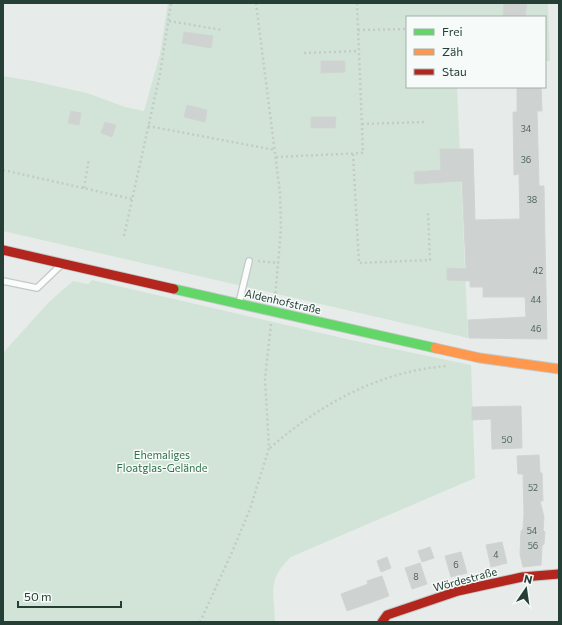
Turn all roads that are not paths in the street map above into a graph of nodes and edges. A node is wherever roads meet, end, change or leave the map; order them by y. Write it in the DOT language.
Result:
graph roads {
  1 [pos="3,250"];
  2 [pos="249,261"];
  3 [pos="63,264"];
  4 [pos="3,281"];
  5 [pos="239,303"];
  6 [pos="559,369"];
  7 [pos="559,574"];
  8 [pos="382,622"];
  1 -- 3 [label="street, Aldenhofstraße"];
  2 -- 5 [label="lane"];
  3 -- 4 [label="lane"];
  3 -- 5 [label="street, Aldenhofstraße"];
  5 -- 6 [label="street, Aldenhofstraße"];
  7 -- 8 [label="street, Wördestraße"];
}
